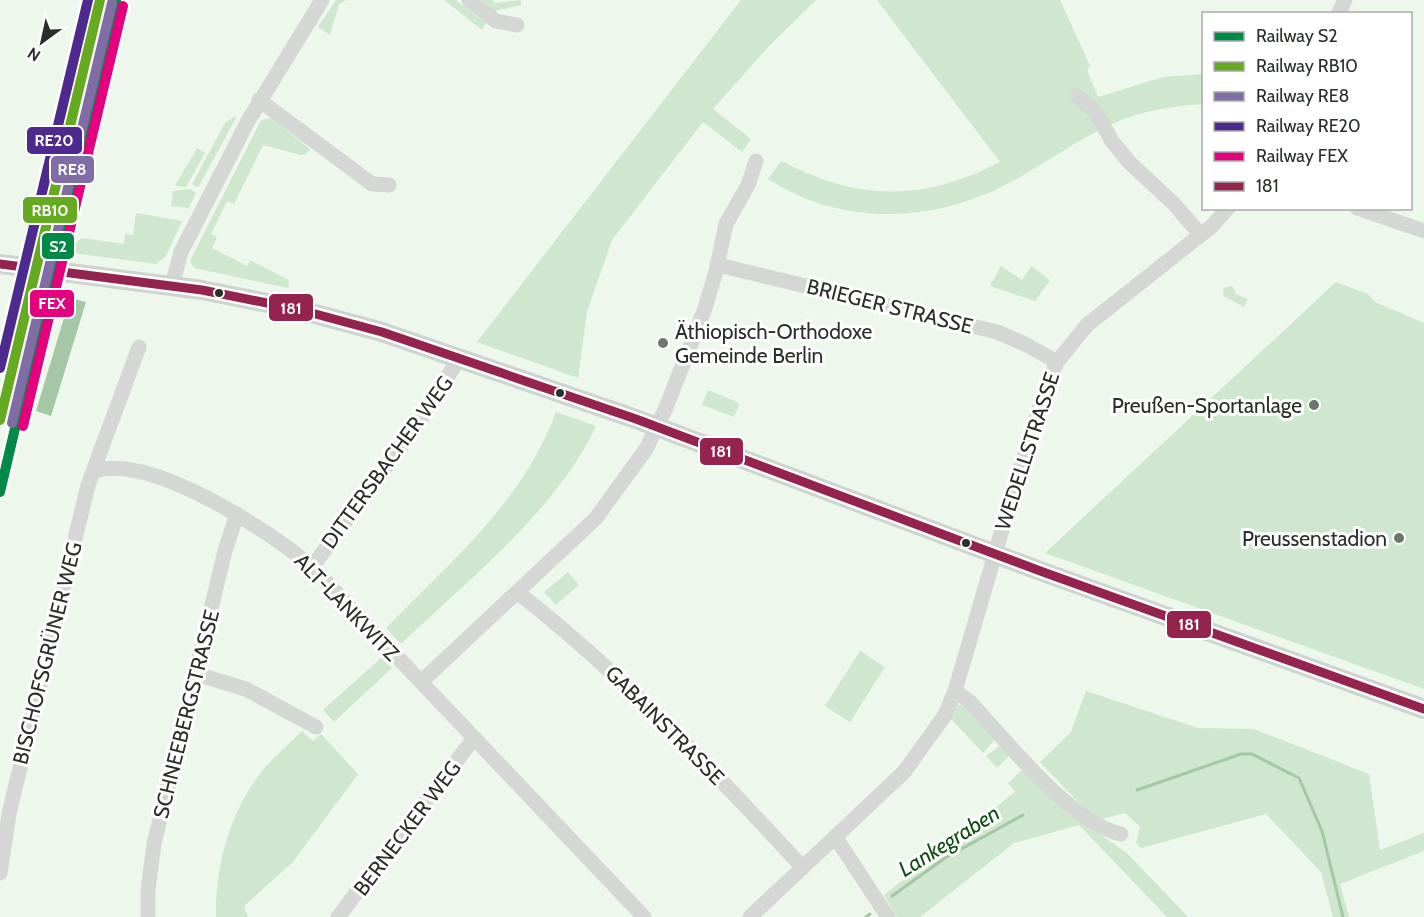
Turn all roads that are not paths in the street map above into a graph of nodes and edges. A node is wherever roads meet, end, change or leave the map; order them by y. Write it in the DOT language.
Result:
graph roads {
  1 [pos="322,0"];
  2 [pos="469,0"];
  3 [pos="517,25"];
  4 [pos="1077,96"];
  5 [pos="259,100"];
  6 [pos="756,161"];
  7 [pos="389,184"];
  8 [pos="1226,210"];
  9 [pos="1363,210"];
  10 [pos="1424,231"];
  11 [pos="1200,234"];
  12 [pos="6,264"];
  13 [pos="718,265"];
  14 [pos="172,285"];
  15 [pos="139,346"];
  16 [pos="460,357"];
  17 [pos="1057,362"];
  18 [pos="657,427"];
  19 [pos="95,471"];
  20 [pos="237,514"];
  21 [pos="994,554"];
  22 [pos="312,567"];
  23 [pos="517,592"];
  24 [pos="196,674"];
  25 [pos="421,682"];
  26 [pos="955,691"];
  27 [pos="1424,709"];
  28 [pos="316,727"];
  29 [pos="474,738"];
  30 [pos="1121,834"];
  31 [pos="836,838"];
  32 [pos="803,868"];
  33 [pos="0,873"];
  34 [pos="148,917"];
  35 [pos="338,917"];
  36 [pos="644,917"];
  37 [pos="750,917"];
  38 [pos="888,917"];
  1 -- 5 [label="street"];
  2 -- 3 [label="street"];
  4 -- 11 [label="street"];
  5 -- 7 [label="street"];
  5 -- 14 [label="street"];
  6 -- 13 [label="street"];
  8 -- 11 [label="street, WEDELLSTRASSE"];
  9 -- 10 [label="street"];
  11 -- 17 [label="street, WEDELLSTRASSE"];
  12 -- 14 [label="main road"];
  13 -- 17 [label="street, BRIEGER STRASSE"];
  13 -- 18 [label="street"];
  14 -- 16 [label="main road"];
  15 -- 19 [label="street"];
  16 -- 18 [label="main road"];
  16 -- 22 [label="street, DITTERSBACHER WEG"];
  17 -- 21 [label="street, WEDELLSTRASSE"];
  18 -- 21 [label="main road"];
  18 -- 23 [label="street"];
  19 -- 20 [label="street, ALT-LANKWITZ"];
  19 -- 33 [label="street, BISCHOFSGRÜNER WEG"];
  20 -- 22 [label="street, ALT-LANKWITZ"];
  20 -- 24 [label="street, SCHNEEBERGSTRASSE"];
  21 -- 26 [label="street, WEDELLSTRASSE"];
  21 -- 27 [label="main road"];
  22 -- 25 [label="street, ALT-LANKWITZ"];
  23 -- 25 [label="street"];
  23 -- 32 [label="street, GABAINSTRASSE"];
  24 -- 28 [label="street"];
  24 -- 34 [label="street, SCHNEEBERGSTRASSE"];
  25 -- 29 [label="street, ALT-LANKWITZ"];
  26 -- 30 [label="street"];
  26 -- 31 [label="street, WEDELLSTRASSE"];
  29 -- 35 [label="street, BERNECKER WEG"];
  29 -- 36 [label="street, ALT-LANKWITZ"];
  31 -- 32 [label="street, WEDELLSTRASSE"];
  31 -- 38 [label="street"];
  32 -- 37 [label="street, WEDELLSTRASSE"];
}
